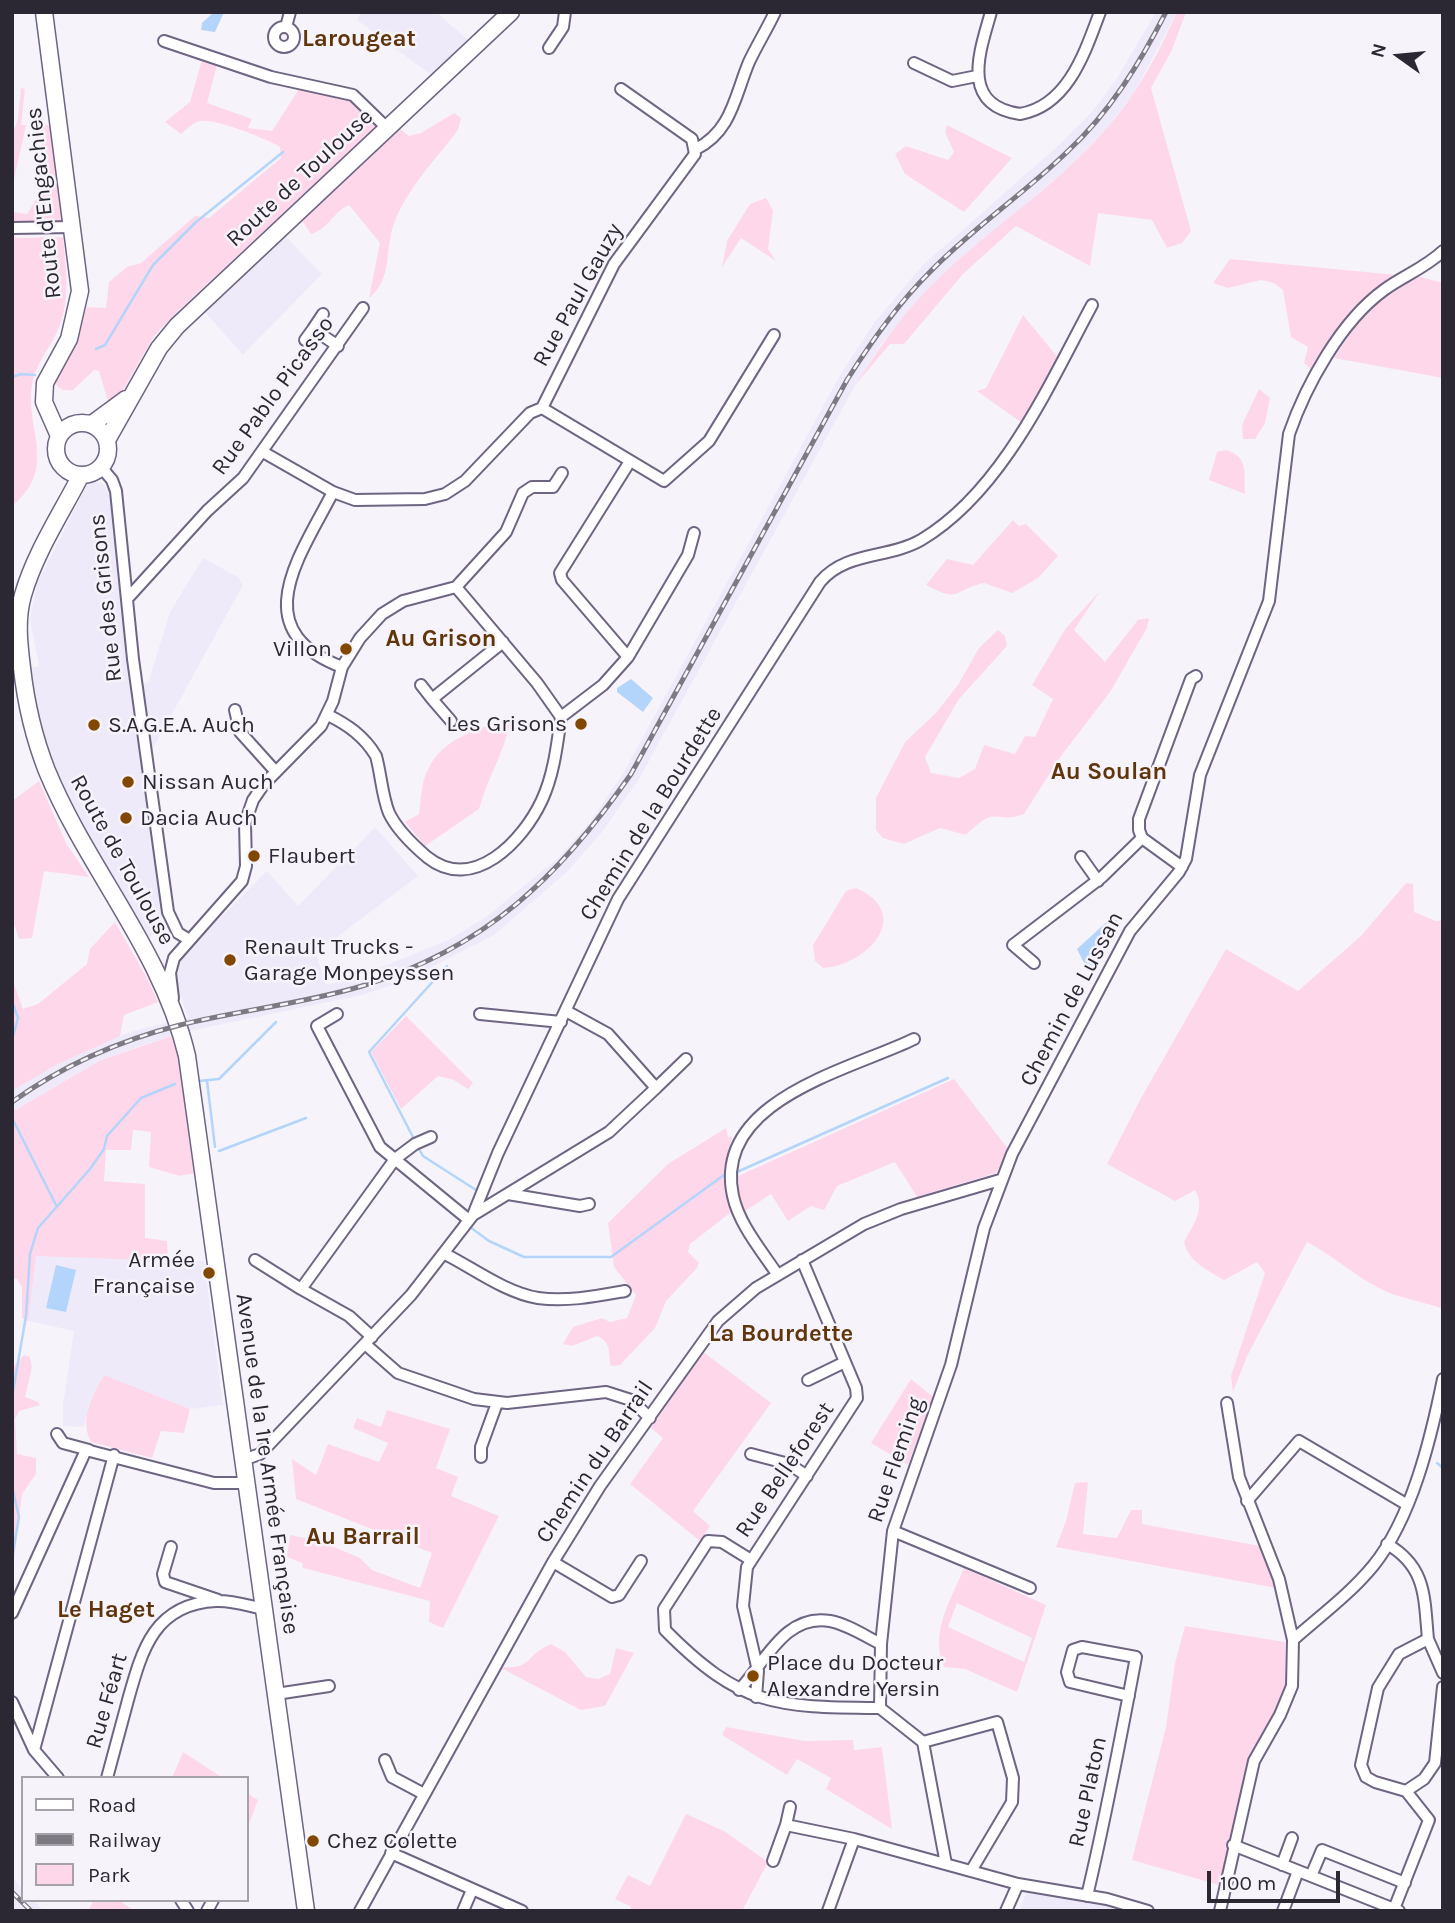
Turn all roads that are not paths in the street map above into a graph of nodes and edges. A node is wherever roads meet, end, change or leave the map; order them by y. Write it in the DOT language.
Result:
graph roads {
  1 [pos="44,12"];
  2 [pos="290,12"];
  3 [pos="511,12"];
  4 [pos="565,12"];
  5 [pos="775,12"];
  6 [pos="991,12"];
  7 [pos="1100,12"];
  8 [pos="286,27"];
  9 [pos="164,41"];
  10 [pos="549,48"];
  11 [pos="914,63"];
  12 [pos="977,76"];
  13 [pos="621,89"];
  14 [pos="387,128"];
  15 [pos="696,149"];
  16 [pos="72,227"];
  17 [pos="12,228"];
  18 [pos="1443,251"];
  19 [pos="1092,306"];
  20 [pos="363,308"];
  21 [pos="323,314"];
  22 [pos="313,329"];
  23 [pos="774,335"];
  24 [pos="306,340"];
  25 [pos="338,346"];
  26 [pos="45,383"];
  27 [pos="135,390"];
  28 [pos="542,408"];
  29 [pos="74,424"];
  30 [pos="92,424"];
  31 [pos="59,436"];
  32 [pos="107,440"];
  33 [pos="264,452"];
  34 [pos="627,466"];
  35 [pos="101,467"];
  36 [pos="65,469"];
  37 [pos="562,473"];
  38 [pos="80,475"];
  39 [pos="333,492"];
  40 [pos="61,514"];
  41 [pos="694,533"];
  42 [pos="456,587"];
  43 [pos="127,599"];
  44 [pos="503,642"];
  45 [pos="628,657"];
  46 [pos="342,667"];
  47 [pos="1196,676"];
  48 [pos="421,685"];
  49 [pos="432,699"];
  50 [pos="234,710"];
  51 [pos="328,715"];
  52 [pos="561,717"];
  53 [pos="450,721"];
  54 [pos="276,772"];
  55 [pos="1142,838"];
  56 [pos="1081,857"];
  57 [pos="1182,867"];
  58 [pos="1098,881"];
  59 [pos="188,939"];
  60 [pos="1034,963"];
  61 [pos="174,1008"];
  62 [pos="337,1014"];
  63 [pos="480,1014"];
  64 [pos="564,1016"];
  65 [pos="180,1025"];
  66 [pos="914,1039"];
  67 [pos="686,1059"];
  68 [pos="656,1088"];
  69 [pos="619,1123"];
  70 [pos="628,1132"];
  71 [pos="431,1138"];
  72 [pos="395,1159"];
  73 [pos="1000,1180"];
  74 [pos="508,1194"];
  75 [pos="589,1204"];
  76 [pos="471,1217"];
  77 [pos="445,1254"];
  78 [pos="256,1260"];
  79 [pos="802,1260"];
  80 [pos="777,1274"];
  81 [pos="301,1289"];
  82 [pos="625,1291"];
  83 [pos="368,1340"];
  84 [pos="845,1362"];
  85 [pos="1443,1379"];
  86 [pos="808,1380"];
  87 [pos="1227,1403"];
  88 [pos="497,1404"];
  89 [pos="650,1418"];
  90 [pos="57,1434"];
  91 [pos="89,1450"];
  92 [pos="751,1454"];
  93 [pos="114,1455"];
  94 [pos="481,1457"];
  95 [pos="243,1460"];
  96 [pos="807,1476"];
  97 [pos="246,1483"];
  98 [pos="1247,1501"];
  99 [pos="1406,1504"];
  100 [pos="893,1531"];
  101 [pos="1387,1544"];
  102 [pos="171,1547"];
  103 [pos="751,1560"];
  104 [pos="641,1561"];
  105 [pos="552,1562"];
  106 [pos="1030,1588"];
  107 [pos="218,1600"];
  108 [pos="264,1609"];
  109 [pos="12,1613"];
  110 [pos="1427,1639"];
  111 [pos="1293,1640"];
  112 [pos="881,1644"];
  113 [pos="758,1671"];
  114 [pos="1443,1674"];
  115 [pos="329,1686"];
  116 [pos="1443,1687"];
  117 [pos="739,1690"];
  118 [pos="276,1694"];
  119 [pos="1129,1696"];
  120 [pos="756,1697"];
  121 [pos="12,1702"];
  122 [pos="880,1708"];
  123 [pos="923,1742"];
  124 [pos="34,1750"];
  125 [pos="385,1760"];
  126 [pos="56,1776"];
  127 [pos="108,1776"];
  128 [pos="1406,1791"];
  129 [pos="424,1794"];
  130 [pos="790,1807"];
  131 [pos="786,1825"];
  132 [pos="1292,1838"];
  133 [pos="854,1839"];
  134 [pos="1233,1845"];
  135 [pos="391,1853"];
  136 [pos="773,1861"];
  137 [pos="946,1864"];
  138 [pos="1282,1865"];
  139 [pos="971,1871"];
  140 [pos="1298,1871"];
  141 [pos="1311,1876"];
  142 [pos="1405,1883"];
  143 [pos="1018,1884"];
  144 [pos="472,1890"];
  145 [pos="1087,1896"];
  146 [pos="1389,1909"];
  147 [pos="306,1911"];
  148 [pos="360,1911"];
  149 [pos="463,1911"];
  150 [pos="522,1911"];
  151 [pos="828,1911"];
  152 [pos="1006,1911"];
  153 [pos="1148,1911"];
  154 [pos="1220,1911"];
  155 [pos="1283,1911"];
  1 -- 16 [label="main road, Route d'Engachies"];
  2 -- 8 [label="street"];
  3 -- 14 [label="main road, Route de Toulouse"];
  4 -- 10 [label="street"];
  5 -- 15 [label="street, Rue Paul Gauzy"];
  6 -- 12 [label="street"];
  7 -- 12 [label="street"];
  9 -- 14 [label="street"];
  11 -- 12 [label="street"];
  13 -- 15 [label="street"];
  14 -- 27 [label="main road, Route de Toulouse"];
  15 -- 28 [label="street, Rue Paul Gauzy"];
  16 -- 17 [label="street"];
  16 -- 26 [label="main road, Route d'Engachies"];
  18 -- 57 [label="street, Chemin de Lussan"];
  19 -- 64 [label="street, Chemin de la Bourdette"];
  20 -- 25 [label="street, Rue Pablo Picasso"];
  21 -- 22 [label="street"];
  22 -- 24 [label="street"];
  22 -- 25 [label="street"];
  23 -- 28 [label="street"];
  25 -- 33 [label="street, Rue Pablo Picasso"];
  26 -- 29 [label="main road"];
  26 -- 31 [label="main road"];
  27 -- 30 [label="main road, Route de Toulouse"];
  27 -- 32 [label="main road, Route de Toulouse"];
  28 -- 39 [label="street"];
  29 -- 30 [label="main road"];
  29 -- 31 [label="main road"];
  30 -- 32 [label="main road"];
  31 -- 36 [label="main road"];
  32 -- 35 [label="main road"];
  33 -- 39 [label="street"];
  33 -- 43 [label="street, Rue Pablo Picasso"];
  34 -- 45 [label="street"];
  35 -- 38 [label="main road"];
  35 -- 43 [label="street, Rue des Grisons"];
  36 -- 38 [label="main road"];
  36 -- 40 [label="main road, Route de Toulouse"];
  37 -- 42 [label="street"];
  38 -- 40 [label="main road, Route de Toulouse"];
  39 -- 46 [label="street"];
  40 -- 61 [label="main road, Route de Toulouse"];
  41 -- 45 [label="street"];
  42 -- 44 [label="street"];
  42 -- 46 [label="street"];
  43 -- 59 [label="street, Rue des Grisons"];
  44 -- 49 [label="street"];
  44 -- 52 [label="street"];
  45 -- 52 [label="street"];
  46 -- 51 [label="street"];
  47 -- 55 [label="street"];
  48 -- 49 [label="street"];
  49 -- 53 [label="street"];
  50 -- 54 [label="street"];
  51 -- 52 [label="street"];
  51 -- 54 [label="street"];
  54 -- 59 [label="street"];
  55 -- 57 [label="street"];
  55 -- 58 [label="street"];
  56 -- 58 [label="street"];
  57 -- 73 [label="street, Chemin de Lussan"];
  58 -- 60 [label="street"];
  59 -- 61 [label="street"];
  61 -- 65 [label="main road, Route de Toulouse"];
  62 -- 72 [label="street"];
  63 -- 64 [label="street"];
  64 -- 68 [label="street"];
  64 -- 76 [label="street, Chemin de la Bourdette"];
  65 -- 95 [label="main road, Avenue de la 1re Armée Française"];
  66 -- 80 [label="street"];
  67 -- 68 [label="street"];
  68 -- 69 [label="street"];
  69 -- 70 [label="street"];
  69 -- 74 [label="street"];
  71 -- 72 [label="street"];
  72 -- 76 [label="street"];
  72 -- 81 [label="street"];
  73 -- 79 [label="street, Chemin du Barrail"];
  73 -- 100 [label="street, Rue Fleming"];
  74 -- 75 [label="street"];
  74 -- 76 [label="street"];
  76 -- 77 [label="street, Chemin de la Bourdette"];
  77 -- 82 [label="street"];
  77 -- 83 [label="street, Chemin de la Bourdette"];
  78 -- 81 [label="street"];
  79 -- 80 [label="street, Chemin du Barrail"];
  79 -- 84 [label="street, Rue Belleforest"];
  80 -- 89 [label="street, Chemin du Barrail"];
  81 -- 83 [label="street"];
  83 -- 88 [label="street"];
  83 -- 95 [label="street, Chemin de la Bourdette"];
  84 -- 86 [label="street"];
  84 -- 96 [label="street, Rue Belleforest"];
  85 -- 99 [label="street"];
  87 -- 98 [label="street"];
  88 -- 89 [label="street"];
  88 -- 94 [label="street"];
  89 -- 105 [label="street, Chemin du Barrail"];
  90 -- 91 [label="street"];
  91 -- 93 [label="street"];
  91 -- 109 [label="street"];
  92 -- 96 [label="street"];
  93 -- 97 [label="street"];
  93 -- 124 [label="street"];
  95 -- 97 [label="main road, Avenue de la 1re Armée Française"];
  96 -- 103 [label="street, Rue Belleforest"];
  97 -- 108 [label="main road, Avenue de la 1re Armée Française"];
  98 -- 99 [label="street"];
  98 -- 111 [label="street"];
  99 -- 101 [label="street"];
  100 -- 106 [label="street"];
  100 -- 112 [label="street, Rue Fleming"];
  101 -- 110 [label="street"];
  101 -- 111 [label="street"];
  102 -- 107 [label="street"];
  103 -- 113 [label="street, Rue Belleforest"];
  103 -- 117 [label="street"];
  104 -- 105 [label="street"];
  105 -- 129 [label="street, Chemin du Barrail"];
  107 -- 108 [label="street, Rue Féart"];
  107 -- 127 [label="street, Rue Féart"];
  108 -- 118 [label="main road, Avenue de la 1re Armée Française"];
  110 -- 114 [label="street"];
  110 -- 128 [label="street"];
  111 -- 134 [label="street"];
  112 -- 113 [label="street"];
  112 -- 122 [label="street, Rue Fleming"];
  113 -- 117 [label="street"];
  113 -- 120 [label="street"];
  115 -- 118 [label="street"];
  116 -- 128 [label="street"];
  117 -- 120 [label="street"];
  118 -- 147 [label="main road, Avenue de la 1re Armée Française"];
  119 -- 119 [label="street, Rue Platon"];
  119 -- 145 [label="street, Rue Platon"];
  120 -- 122 [label="street"];
  121 -- 124 [label="street"];
  122 -- 123 [label="street"];
  123 -- 137 [label="street"];
  123 -- 139 [label="street"];
  124 -- 126 [label="street"];
  125 -- 129 [label="street"];
  128 -- 142 [label="street"];
  129 -- 135 [label="street, Chemin du Barrail"];
  130 -- 131 [label="street"];
  131 -- 133 [label="street"];
  131 -- 136 [label="street"];
  132 -- 138 [label="street"];
  133 -- 137 [label="street"];
  133 -- 151 [label="street"];
  134 -- 138 [label="street"];
  134 -- 154 [label="street"];
  135 -- 144 [label="street"];
  135 -- 148 [label="street, Chemin du Barrail"];
  137 -- 139 [label="street"];
  138 -- 140 [label="street"];
  139 -- 143 [label="street"];
  140 -- 141 [label="street"];
  140 -- 155 [label="street"];
  141 -- 142 [label="street"];
  141 -- 146 [label="street"];
  142 -- 146 [label="street"];
  143 -- 145 [label="street"];
  143 -- 152 [label="street"];
  144 -- 149 [label="street"];
  144 -- 150 [label="street"];
  145 -- 153 [label="street"];
}
